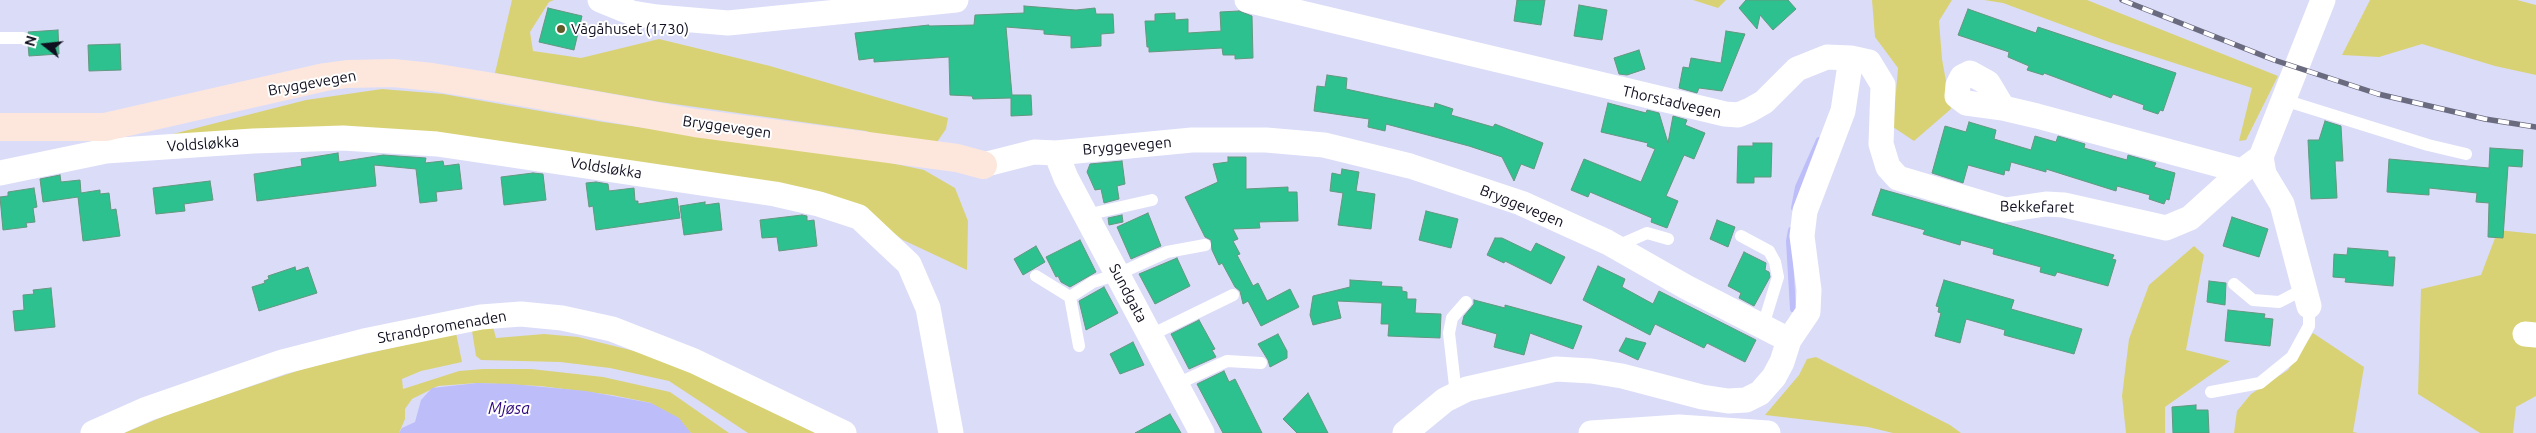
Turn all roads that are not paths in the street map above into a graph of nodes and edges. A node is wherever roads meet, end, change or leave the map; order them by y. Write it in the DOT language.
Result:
graph roads {
  1 [pos="600,0"];
  2 [pos="956,0"];
  3 [pos="1247,0"];
  4 [pos="2323,0"];
  5 [pos="0,38"];
  6 [pos="23,38"];
  7 [pos="1851,58"];
  8 [pos="2284,100"];
  9 [pos="2003,108"];
  10 [pos="0,127"];
  11 [pos="106,139"];
  12 [pos="1056,153"];
  13 [pos="2466,154"];
  14 [pos="2252,164"];
  15 [pos="983,165"];
  16 [pos="0,173"];
  17 [pos="1152,200"];
  18 [pos="1086,214"];
  19 [pos="1741,236"];
  20 [pos="1668,239"];
  21 [pos="1205,245"];
  22 [pos="1615,247"];
  23 [pos="1118,274"];
  24 [pos="1036,276"];
  25 [pos="2234,284"];
  26 [pos="1233,295"];
  27 [pos="1070,297"];
  28 [pos="2307,297"];
  29 [pos="1466,302"];
  30 [pos="1151,335"];
  31 [pos="1778,335"];
  32 [pos="1079,346"];
  33 [pos="1261,363"];
  34 [pos="1177,384"];
  35 [pos="2211,392"];
  36 [pos="1456,395"];
  37 [pos="1413,430"];
  38 [pos="92,433"];
  39 [pos="844,433"];
  40 [pos="951,433"];
  41 [pos="1202,433"];
  42 [pos="1591,433"];
  43 [pos="1768,433"];
  1 -- 2 [label="street"];
  3 -- 7 [label="street, Thorstadvegen"];
  4 -- 8 [label="street, Bekkefaret"];
  5 -- 6 [label="lane"];
  7 -- 14 [label="street, Bekkefaret"];
  7 -- 31 [label="street"];
  8 -- 13 [label="lane"];
  8 -- 14 [label="street, Bekkefaret"];
  9 -- 14 [label="street"];
  10 -- 11 [label="street, Bryggevegen"];
  11 -- 15 [label="street, Bryggevegen"];
  11 -- 16 [label="street, Voldsløkka"];
  11 -- 40 [label="street, Voldsløkka"];
  12 -- 15 [label="street, Bryggevegen"];
  12 -- 18 [label="street, Sundgata"];
  12 -- 22 [label="street, Bryggevegen"];
  14 -- 28 [label="street"];
  17 -- 18 [label="lane"];
  18 -- 23 [label="street, Sundgata"];
  19 -- 31 [label="lane"];
  20 -- 22 [label="lane"];
  21 -- 23 [label="lane"];
  22 -- 31 [label="street, Bryggevegen"];
  23 -- 27 [label="lane"];
  23 -- 30 [label="street, Sundgata"];
  24 -- 27 [label="lane"];
  25 -- 28 [label="lane"];
  26 -- 30 [label="lane"];
  27 -- 32 [label="lane"];
  28 -- 35 [label="lane"];
  29 -- 36 [label="lane"];
  30 -- 34 [label="street, Sundgata"];
  31 -- 36 [label="street"];
  33 -- 34 [label="lane"];
  34 -- 41 [label="street, Sundgata"];
  36 -- 37 [label="street"];
  38 -- 39 [label="street, Strandpromenaden"];
  42 -- 43 [label="street"];
}
